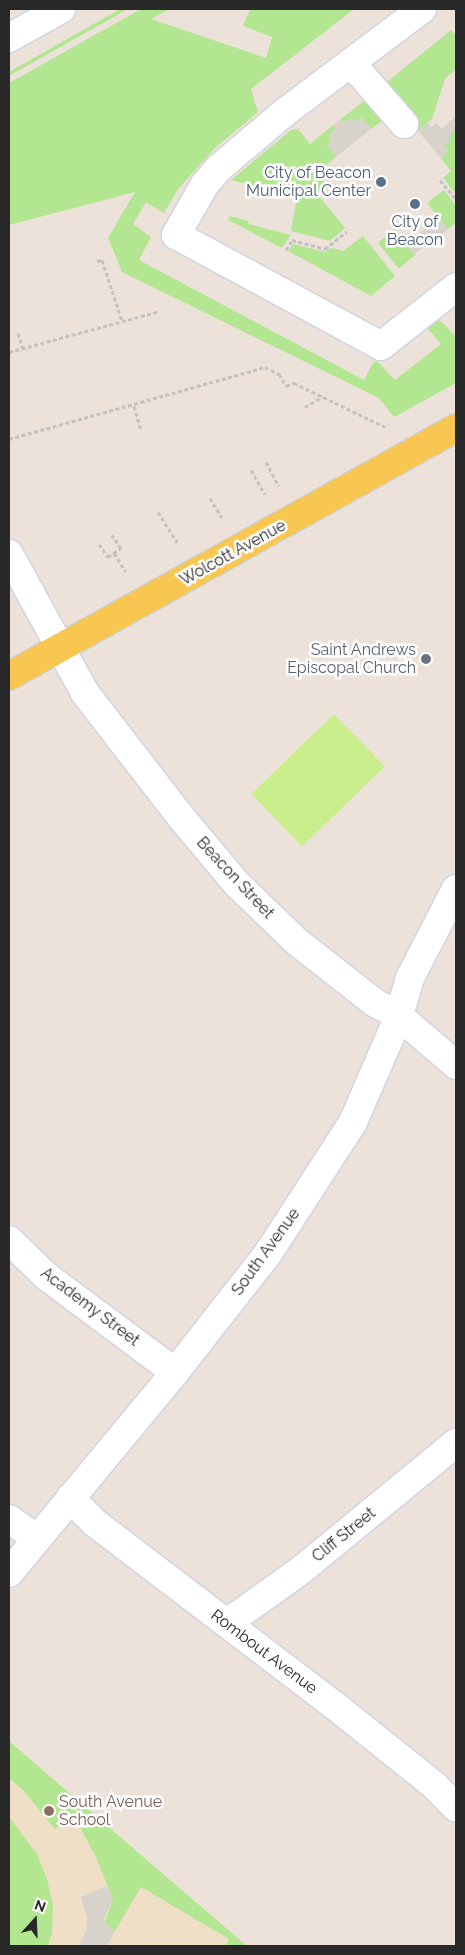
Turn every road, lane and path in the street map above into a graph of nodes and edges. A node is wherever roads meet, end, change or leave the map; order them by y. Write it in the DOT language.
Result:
graph roads {
  1 [pos="61,9"];
  2 [pos="422,9"];
  3 [pos="9,38"];
  4 [pos="351,63"];
  5 [pos="404,124"];
  6 [pos="440,180"];
  7 [pos="456,199"];
  8 [pos="347,231"];
  9 [pos="286,250"];
  10 [pos="97,261"];
  11 [pos="456,287"];
  12 [pos="160,311"];
  13 [pos="122,321"];
  14 [pos="18,333"];
  15 [pos="23,348"];
  16 [pos="9,352"];
  17 [pos="323,397"];
  18 [pos="134,406"];
  19 [pos="305,407"];
  20 [pos="385,427"];
  21 [pos="456,428"];
  22 [pos="141,430"];
  23 [pos="9,439"];
  24 [pos="266,462"];
  25 [pos="251,470"];
  26 [pos="279,486"];
  27 [pos="266,494"];
  28 [pos="210,498"];
  29 [pos="158,512"];
  30 [pos="222,518"];
  31 [pos="112,535"];
  32 [pos="177,543"];
  33 [pos="99,544"];
  34 [pos="114,553"];
  35 [pos="9,554"];
  36 [pos="126,572"];
  37 [pos="60,648"];
  38 [pos="9,676"];
  39 [pos="456,889"];
  40 [pos="399,1016"];
  41 [pos="456,1065"];
  42 [pos="9,1240"];
  43 [pos="175,1372"];
  44 [pos="456,1443"];
  45 [pos="70,1498"];
  46 [pos="9,1520"];
  47 [pos="36,1538"];
  48 [pos="9,1573"];
  49 [pos="228,1623"];
  50 [pos="456,1808"];
  1 -- 3 [label="street"];
  2 -- 4 [label="street"];
  4 -- 5 [label="street"];
  4 -- 11 [label="street"];
  6 -- 7 [label="path"];
  8 -- 9 [label="path"];
  10 -- 13 [label="path"];
  12 -- 13 [label="path"];
  13 -- 15 [label="path"];
  14 -- 15 [label="path"];
  15 -- 16 [label="path"];
  17 -- 18 [label="path"];
  17 -- 19 [label="path"];
  17 -- 20 [label="path"];
  18 -- 22 [label="path"];
  18 -- 23 [label="path"];
  21 -- 37 [label="main road, Wolcott Avenue"];
  24 -- 26 [label="path"];
  25 -- 27 [label="path"];
  28 -- 30 [label="path"];
  29 -- 32 [label="path"];
  31 -- 34 [label="path"];
  33 -- 34 [label="path"];
  34 -- 36 [label="path"];
  35 -- 37 [label="street, Beacon Street"];
  37 -- 38 [label="main road, Wolcott Avenue"];
  37 -- 40 [label="street, Beacon Street"];
  39 -- 40 [label="street, South Avenue"];
  40 -- 41 [label="street, Beacon Street"];
  40 -- 43 [label="street, South Avenue"];
  42 -- 43 [label="street, Academy Street"];
  43 -- 45 [label="street, South Avenue"];
  44 -- 49 [label="street, Cliff Street"];
  45 -- 47 [label="street, South Avenue"];
  45 -- 49 [label="street, Rombout Avenue"];
  46 -- 47 [label="street"];
  47 -- 48 [label="street, South Avenue"];
  49 -- 50 [label="street, Rombout Avenue"];
}
